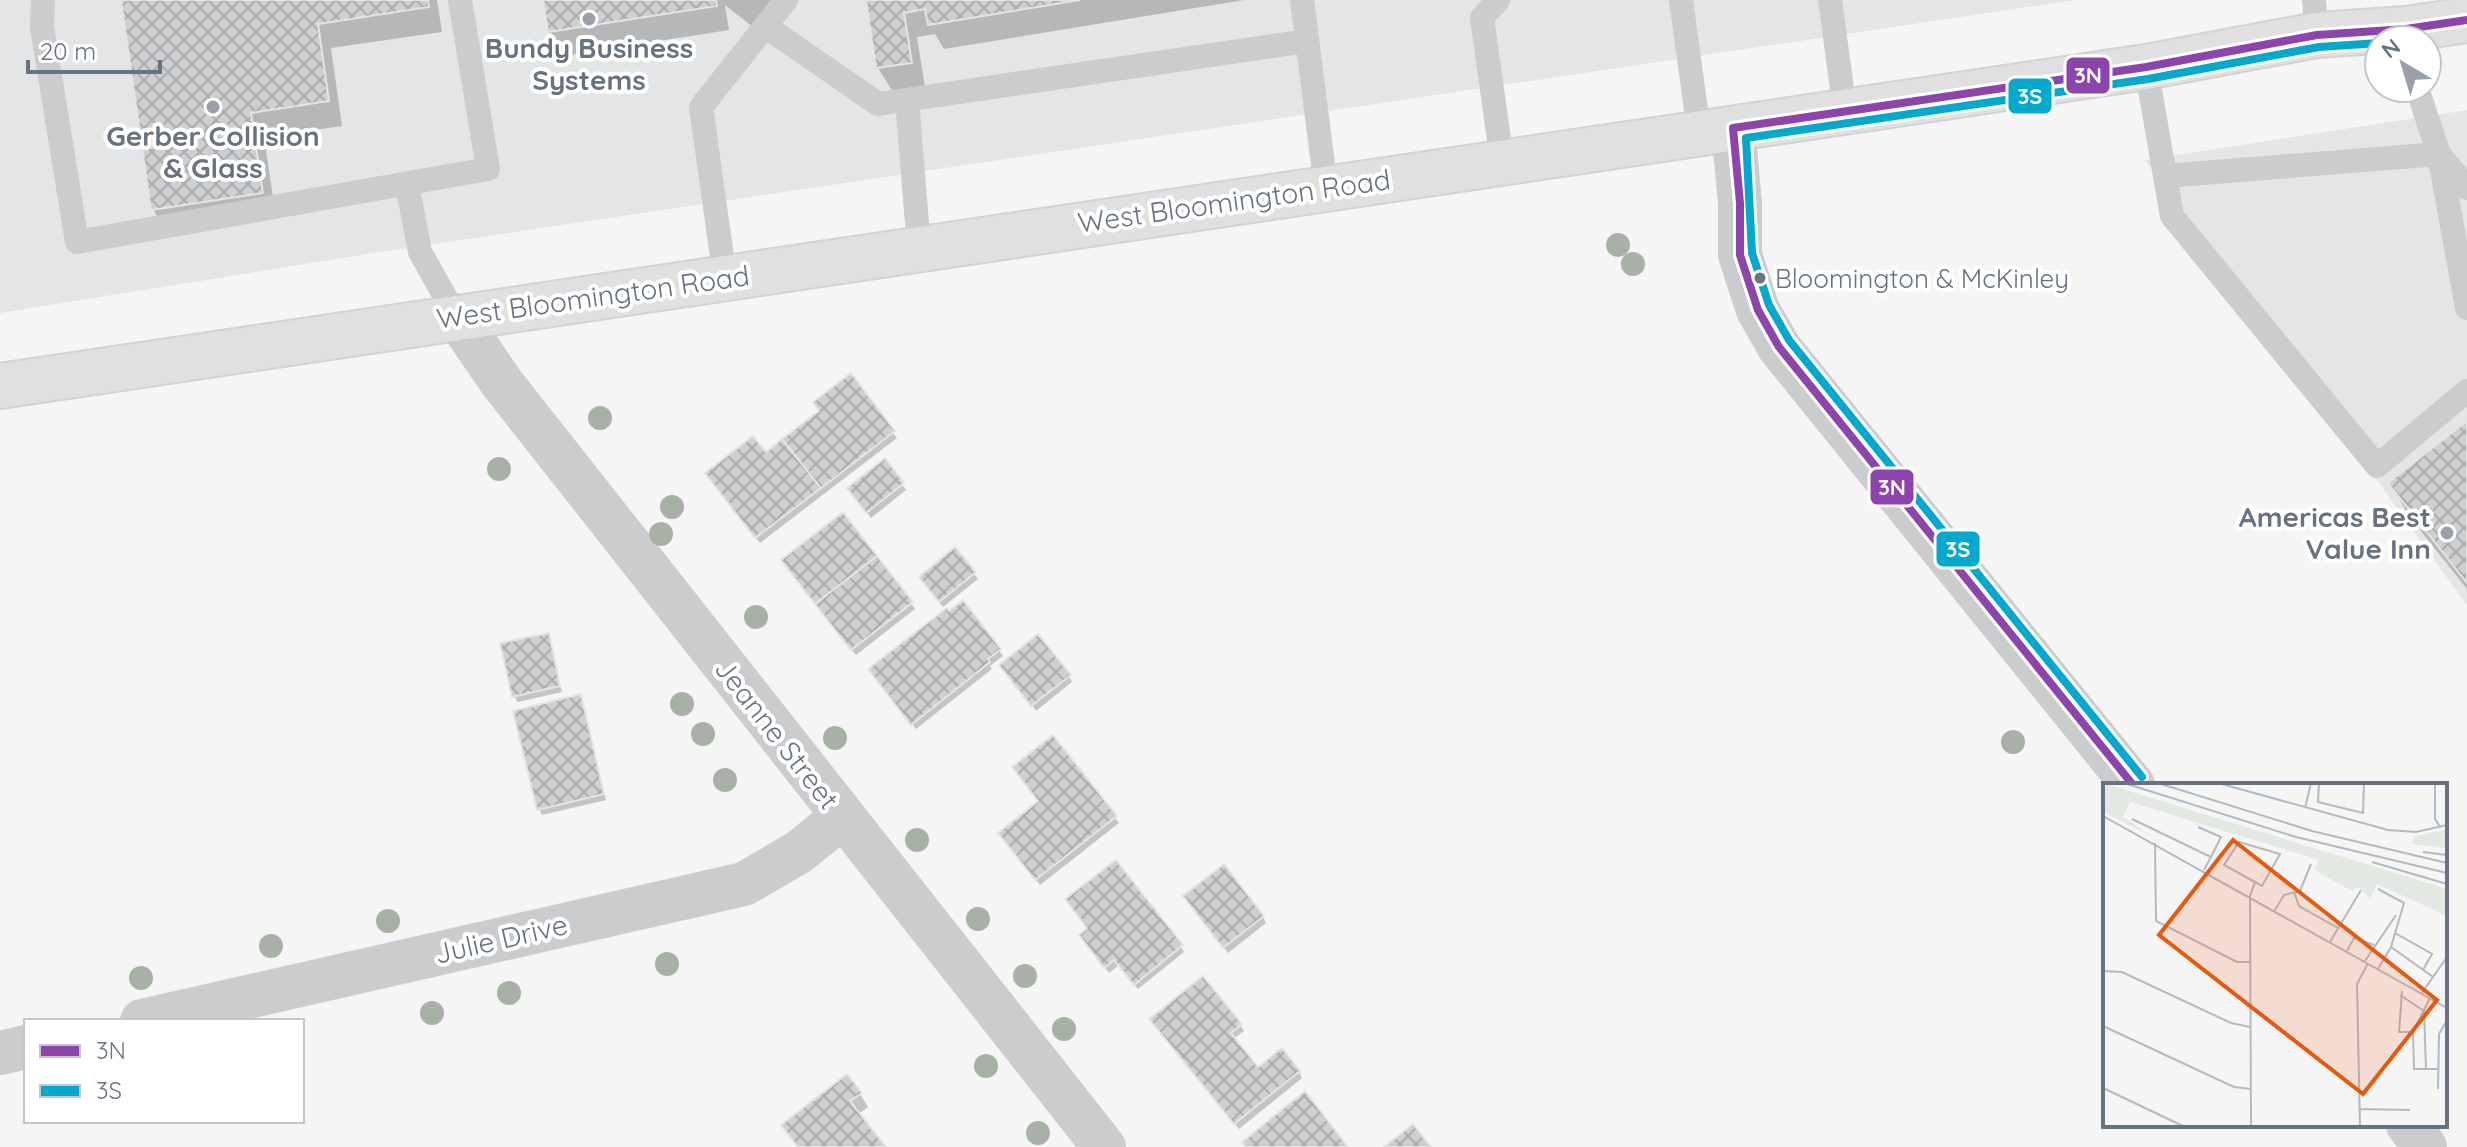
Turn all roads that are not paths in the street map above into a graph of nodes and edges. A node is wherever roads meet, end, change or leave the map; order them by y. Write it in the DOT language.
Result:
graph roads {
  1 [pos="43,0"];
  2 [pos="460,0"];
  3 [pos="786,0"];
  4 [pos="1302,0"];
  5 [pos="1498,0"];
  6 [pos="1681,0"];
  7 [pos="1830,0"];
  8 [pos="2316,18"];
  9 [pos="2467,20"];
  10 [pos="765,26"];
  11 [pos="2443,26"];
  12 [pos="2363,27"];
  13 [pos="1307,41"];
  14 [pos="2146,67"];
  15 [pos="907,100"];
  16 [pos="2422,104"];
  17 [pos="1845,111"];
  18 [pos="1716,130"];
  19 [pos="2439,154"];
  20 [pos="1502,161"];
  21 [pos="2165,176"];
  22 [pos="407,184"];
  23 [pos="1326,188"];
  24 [pos="2467,188"];
  25 [pos="919,248"];
  26 [pos="725,278"];
  27 [pos="2467,308"];
  28 [pos="456,316"];
  29 [pos="0,386"];
  30 [pos="2467,391"];
  31 [pos="2131,783"];
  32 [pos="842,817"];
  33 [pos="151,1019"];
  34 [pos="24,1047"];
  35 [pos="0,1053"];
  36 [pos="2410,1127"];
  37 [pos="1104,1147"];
  38 [pos="2425,1147"];
  1 -- 22 [label="lane"];
  2 -- 22 [label="lane"];
  3 -- 10 [label="lane"];
  4 -- 13 [label="lane"];
  5 -- 20 [label="lane"];
  6 -- 18 [label="lane"];
  7 -- 17 [label="lane"];
  8 -- 12 [label="main road, West Bloomington Road"];
  8 -- 14 [label="main road, West Bloomington Road"];
  9 -- 11 [label="main road, West Bloomington Road"];
  10 -- 15 [label="lane"];
  10 -- 26 [label="lane"];
  13 -- 15 [label="lane"];
  13 -- 23 [label="lane"];
  14 -- 17 [label="main road, West Bloomington Road"];
  14 -- 21 [label="lane"];
  15 -- 25 [label="lane"];
  16 -- 19 [label="lane"];
  17 -- 18 [label="main road, West Bloomington Road"];
  18 -- 20 [label="main road, West Bloomington Road"];
  18 -- 31 [label="street"];
  19 -- 21 [label="lane"];
  19 -- 24 [label="lane"];
  19 -- 27 [label="lane"];
  20 -- 23 [label="main road, West Bloomington Road"];
  21 -- 30 [label="lane"];
  22 -- 28 [label="lane"];
  23 -- 25 [label="main road, West Bloomington Road"];
  25 -- 26 [label="main road, West Bloomington Road"];
  26 -- 28 [label="main road, West Bloomington Road"];
  28 -- 29 [label="main road, West Bloomington Road"];
  28 -- 32 [label="street, Jeanne Street"];
  32 -- 33 [label="street, Julie Drive"];
  32 -- 37 [label="street, Jeanne Street"];
  34 -- 35 [label="street"];
  36 -- 38 [label="street"];
}
